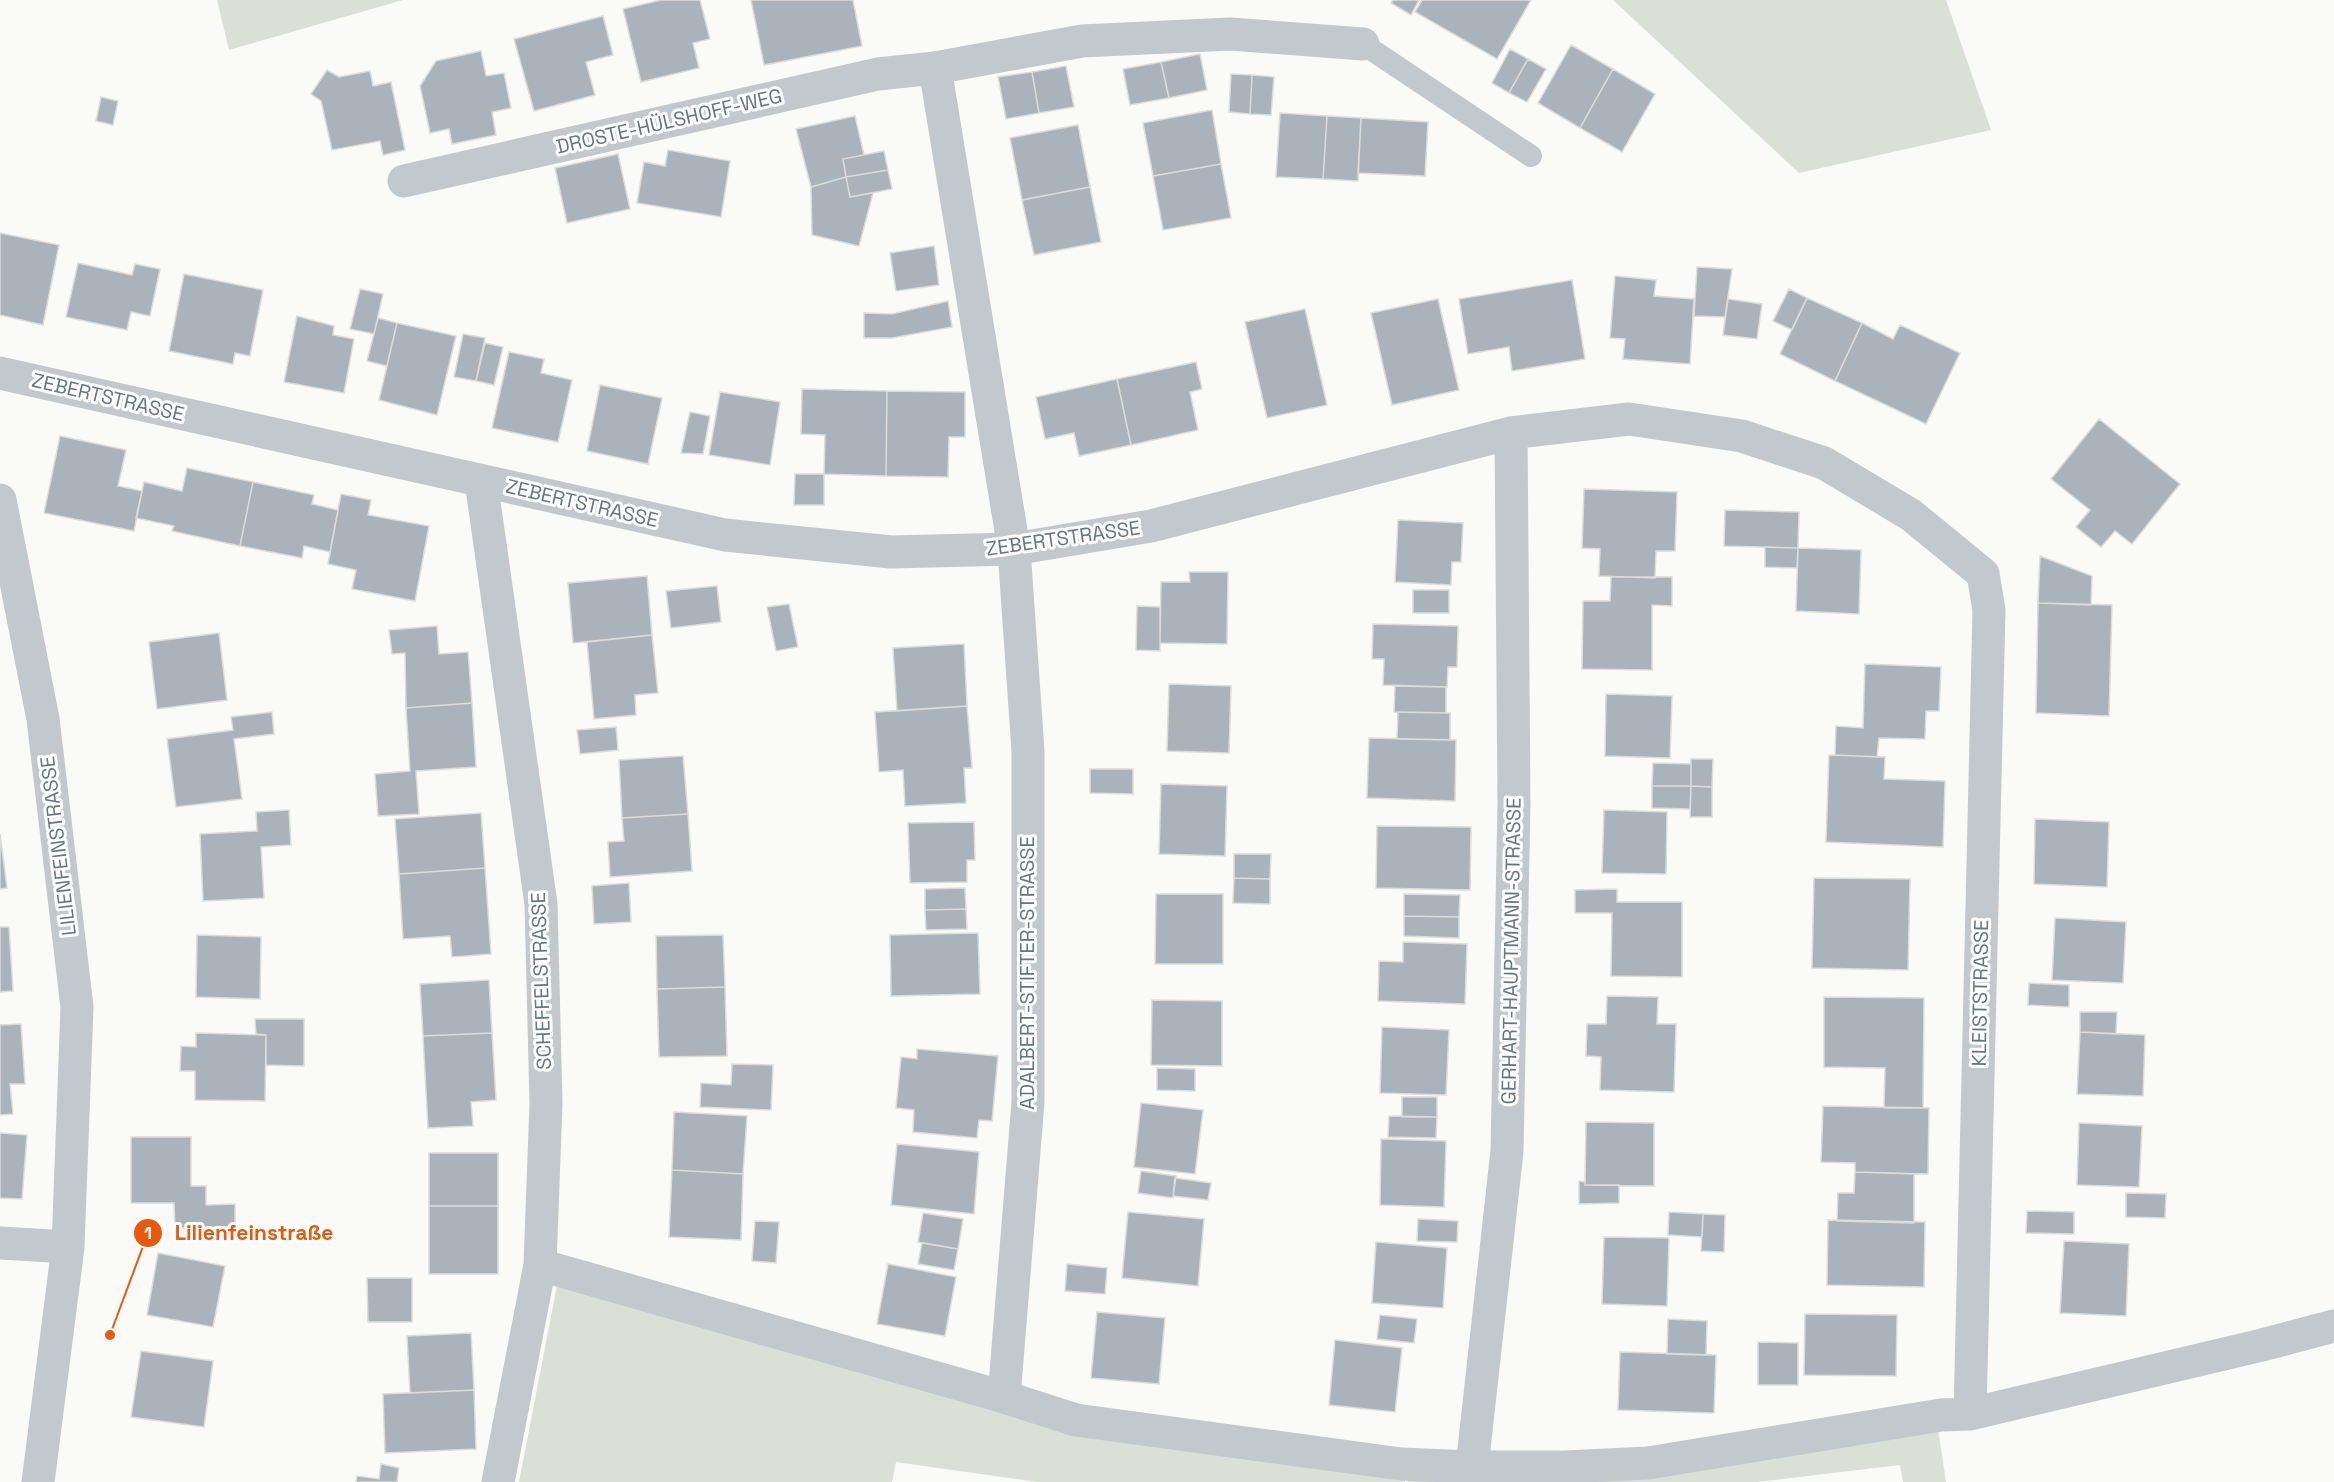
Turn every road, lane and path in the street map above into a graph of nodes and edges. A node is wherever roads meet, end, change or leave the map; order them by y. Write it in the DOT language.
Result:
graph roads {
  1 [pos="1363,44"];
  2 [pos="935,68"];
  3 [pos="1531,156"];
  4 [pos="404,181"];
  5 [pos="0,373"];
  6 [pos="1512,434"];
  7 [pos="481,481"];
  8 [pos="0,500"];
  9 [pos="1014,549"];
  10 [pos="1983,574"];
  11 [pos="0,1242"];
  12 [pos="68,1247"];
  13 [pos="540,1265"];
  14 [pos="2334,1326"];
  15 [pos="1004,1397"];
  16 [pos="1970,1414"];
  17 [pos="1472,1467"];
  18 [pos="38,1482"];
  19 [pos="498,1482"];
  1 -- 2 [label="street, DROSTE-HÜLSHOFF-WEG"];
  1 -- 3 [label="lane"];
  2 -- 4 [label="street, DROSTE-HÜLSHOFF-WEG"];
  2 -- 9 [label="street"];
  5 -- 7 [label="street, ZEBERTSTRASSE"];
  6 -- 9 [label="street, ZEBERTSTRASSE"];
  6 -- 10 [label="street, ZEBERTSTRASSE"];
  6 -- 17 [label="street, GERHART-HAUPTMANN-STRASSE"];
  7 -- 9 [label="street, ZEBERTSTRASSE"];
  7 -- 13 [label="street, SCHEFFELSTRASSE"];
  8 -- 12 [label="street, LILIENFEINSTRASSE"];
  9 -- 15 [label="street, ADALBERT-STIFTER-STRASSE"];
  10 -- 16 [label="street, KLEISTSTRASSE"];
  11 -- 12 [label="street"];
  12 -- 18 [label="street, LILIENFEINSTRASSE"];
  13 -- 15 [label="street"];
  13 -- 19 [label="street, SCHEFFELSTRASSE"];
  14 -- 16 [label="street"];
  15 -- 17 [label="street"];
  16 -- 17 [label="street"];
}
